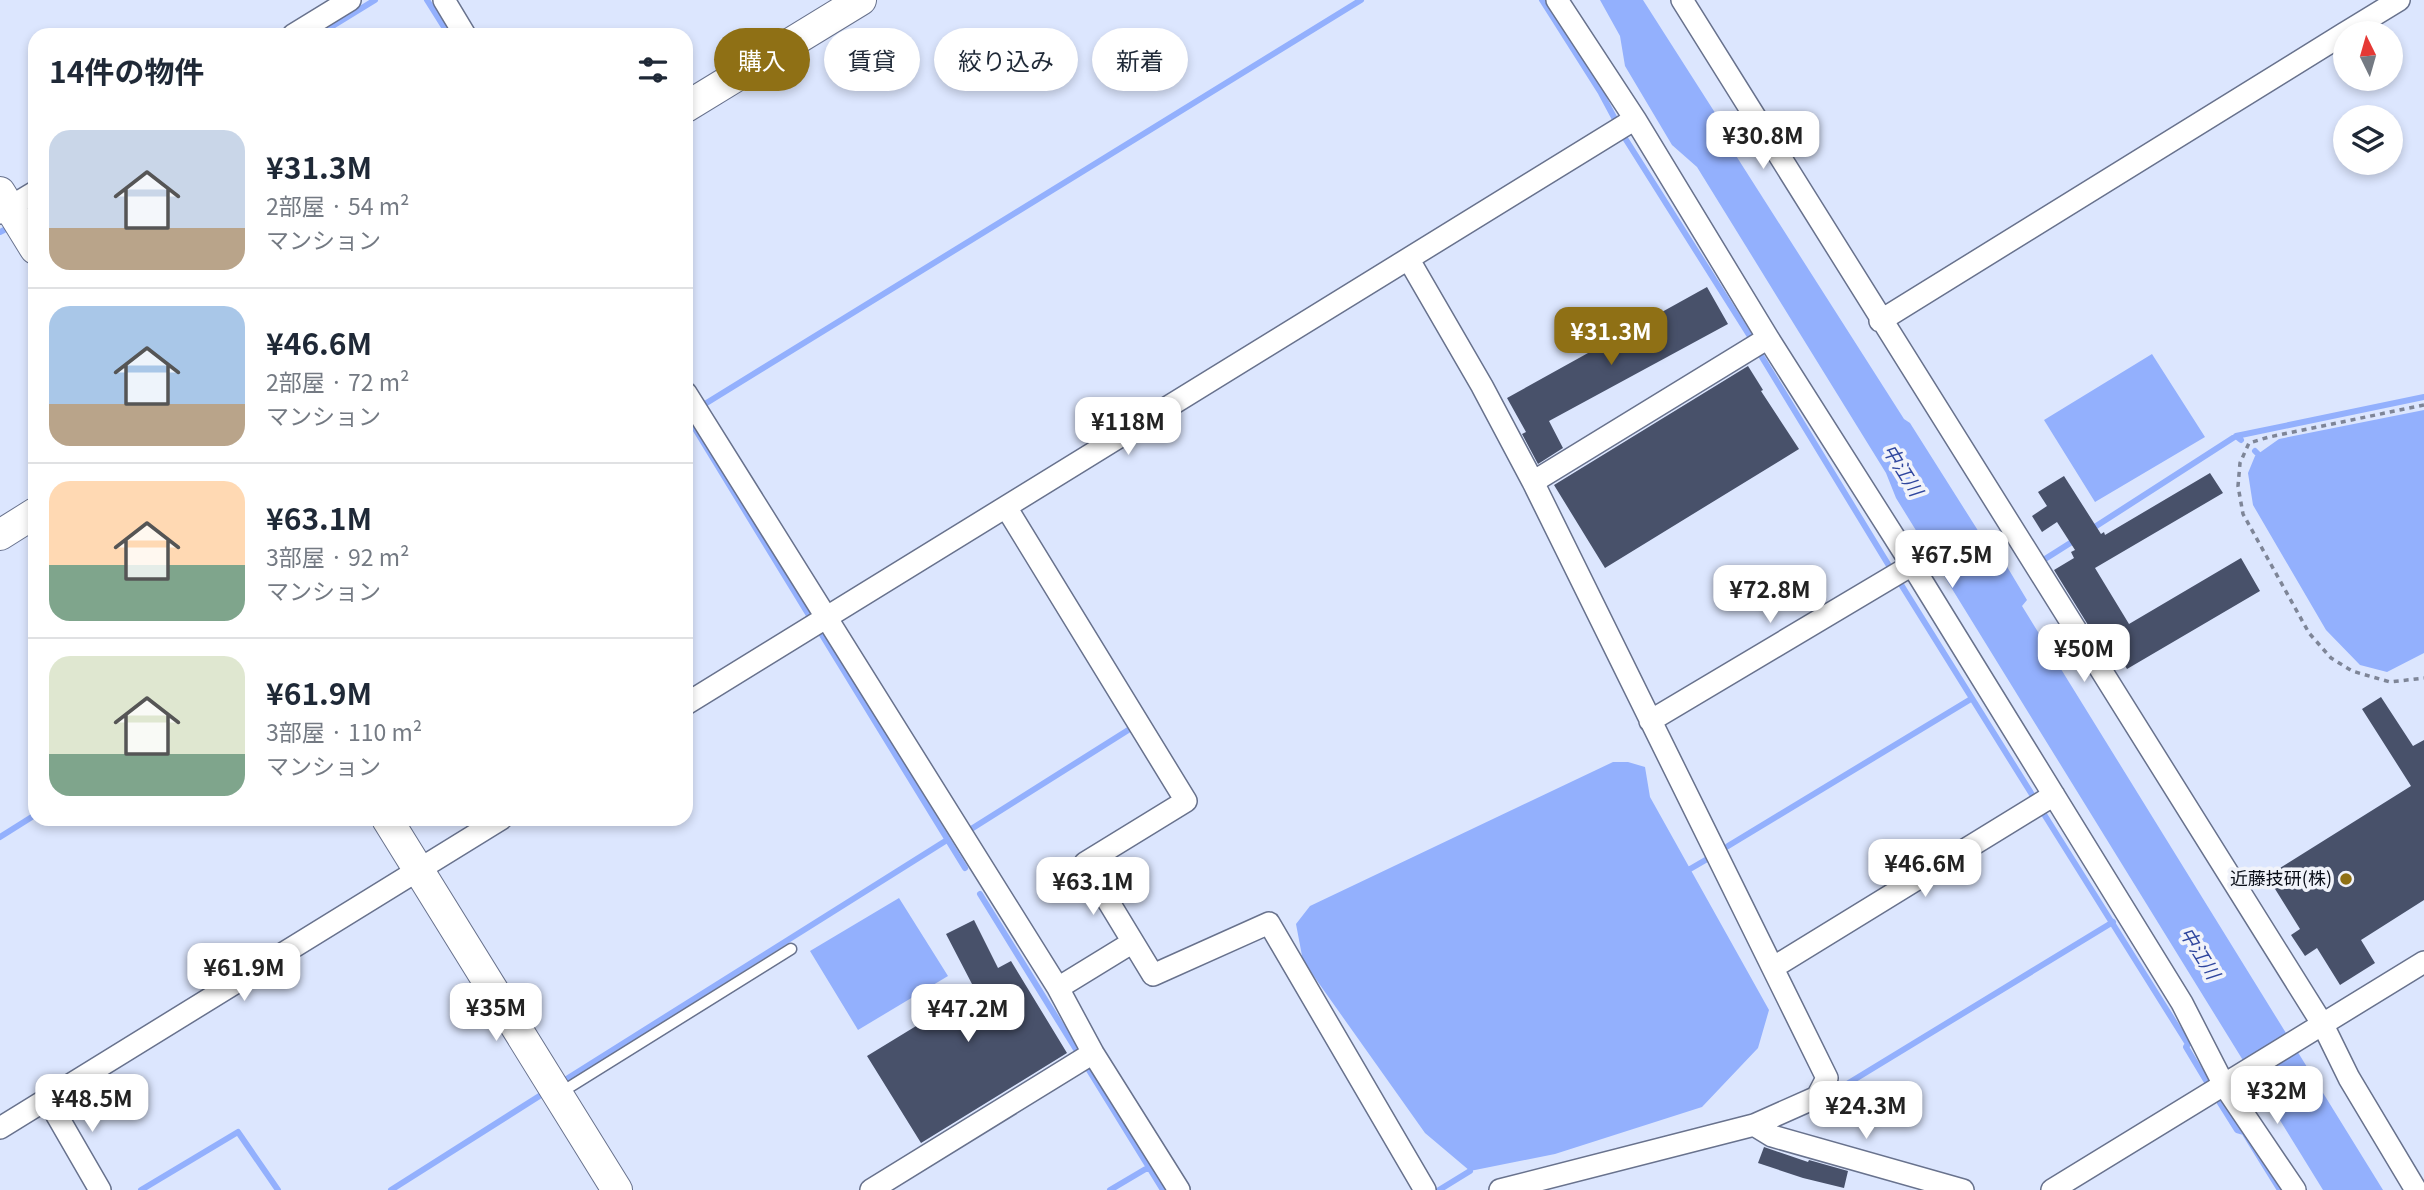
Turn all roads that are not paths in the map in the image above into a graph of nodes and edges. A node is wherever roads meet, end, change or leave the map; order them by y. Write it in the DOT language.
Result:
graph roads {
  1 [pos="350,0"];
  2 [pos="444,0"];
  3 [pos="861,0"];
  4 [pos="1557,0"];
  5 [pos="1682,0"];
  6 [pos="2399,0"];
  7 [pos="2365,21"];
  8 [pos="304,28"];
  9 [pos="461,28"];
  10 [pos="2333,40"];
  11 [pos="693,103"];
  12 [pos="1635,119"];
  13 [pos="28,195"];
  14 [pos="3,204"];
  15 [pos="28,239"];
  16 [pos="1409,260"];
  17 [pos="1880,321"];
  18 [pos="1768,338"];
  19 [pos="693,404"];
  20 [pos="1533,482"];
  21 [pos="1006,507"];
  22 [pos="28,517"];
  23 [pos="0,535"];
  24 [pos="1912,565"];
  25 [pos="826,618"];
  26 [pos="693,700"];
  27 [pos="1650,721"];
  28 [pos="2054,795"];
  29 [pos="391,826"];
  30 [pos="490,826"];
  31 [pos="418,870"];
  32 [pos="1133,942"];
  33 [pos="791,949"];
  34 [pos="2424,962"];
  35 [pos="1774,967"];
  36 [pos="1058,988"];
  37 [pos="2314,1030"];
  38 [pos="1093,1052"];
  39 [pos="2229,1082"];
  40 [pos="558,1094"];
  41 [pos="48,1100"];
  42 [pos="1754,1125"];
  43 [pos="0,1128"];
  44 [pos="100,1190"];
  45 [pos="617,1190"];
  46 [pos="871,1190"];
  47 [pos="1179,1190"];
  48 [pos="1425,1190"];
  49 [pos="1500,1190"];
  50 [pos="1963,1190"];
  51 [pos="2052,1190"];
  52 [pos="2295,1190"];
  53 [pos="2416,1190"];
  1 -- 8 [label="street"];
  2 -- 9 [label="street"];
  3 -- 11 [label="street"];
  4 -- 12 [label="street"];
  5 -- 17 [label="street"];
  6 -- 7 [label="street"];
  10 -- 17 [label="street"];
  12 -- 16 [label="street"];
  12 -- 18 [label="street"];
  13 -- 14 [label="street"];
  14 -- 15 [label="street"];
  16 -- 20 [label="street"];
  16 -- 21 [label="street"];
  17 -- 37 [label="street"];
  18 -- 20 [label="street"];
  18 -- 24 [label="street"];
  19 -- 25 [label="street"];
  20 -- 27 [label="street"];
  21 -- 25 [label="street"];
  21 -- 32 [label="street"];
  22 -- 23 [label="street"];
  24 -- 27 [label="street"];
  24 -- 28 [label="street"];
  25 -- 26 [label="street"];
  25 -- 36 [label="street"];
  27 -- 35 [label="street"];
  28 -- 35 [label="street"];
  28 -- 39 [label="street"];
  29 -- 31 [label="street"];
  30 -- 31 [label="street"];
  31 -- 40 [label="street"];
  31 -- 41 [label="street"];
  32 -- 36 [label="street"];
  32 -- 48 [label="street"];
  33 -- 40 [label="lane"];
  34 -- 37 [label="street"];
  35 -- 42 [label="street"];
  36 -- 38 [label="street"];
  37 -- 39 [label="street"];
  37 -- 53 [label="street"];
  38 -- 46 [label="street"];
  38 -- 47 [label="street"];
  39 -- 51 [label="street"];
  39 -- 52 [label="street"];
  40 -- 45 [label="street"];
  41 -- 43 [label="street"];
  41 -- 44 [label="street"];
  42 -- 49 [label="street"];
  42 -- 50 [label="street"];
}
